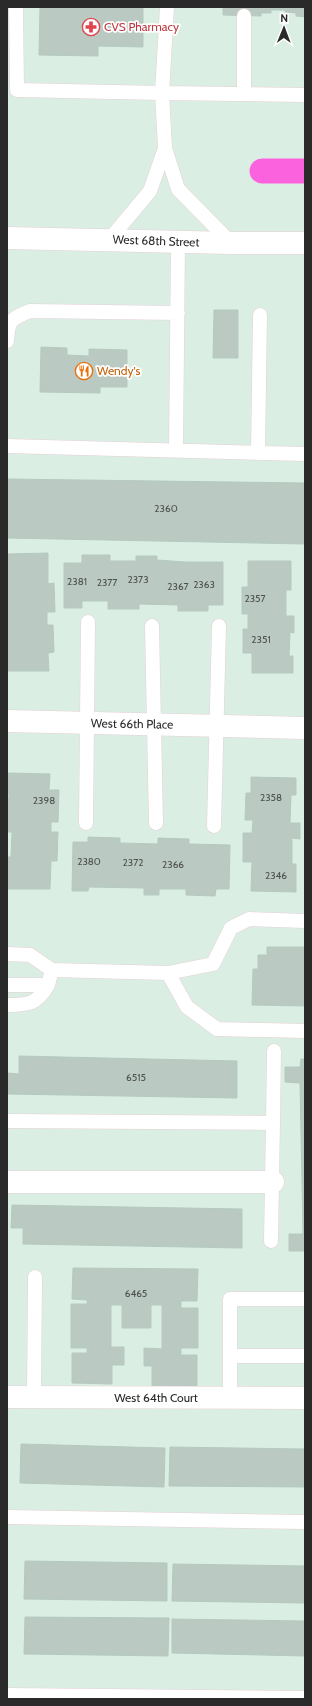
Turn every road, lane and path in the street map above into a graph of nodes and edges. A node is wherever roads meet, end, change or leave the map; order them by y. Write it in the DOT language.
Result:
graph roads {
  1 [pos="16,7"];
  2 [pos="167,7"];
  3 [pos="244,16"];
  4 [pos="162,93"];
  5 [pos="244,94"];
  6 [pos="305,95"];
  7 [pos="165,148"];
  8 [pos="7,238"];
  9 [pos="109,240"];
  10 [pos="178,242"];
  11 [pos="305,242"];
  12 [pos="231,243"];
  13 [pos="178,313"];
  14 [pos="260,316"];
  15 [pos="7,341"];
  16 [pos="7,446"];
  17 [pos="176,450"];
  18 [pos="258,452"];
  19 [pos="305,454"];
  20 [pos="88,622"];
  21 [pos="152,626"];
  22 [pos="219,626"];
  23 [pos="7,721"];
  24 [pos="88,723"];
  25 [pos="154,725"];
  26 [pos="217,726"];
  27 [pos="305,728"];
  28 [pos="86,823"];
  29 [pos="156,823"];
  30 [pos="214,826"];
  31 [pos="305,921"];
  32 [pos="7,954"];
  33 [pos="52,970"];
  34 [pos="168,973"];
  35 [pos="7,985"];
  36 [pos="48,985"];
  37 [pos="7,1005"];
  38 [pos="305,1031"];
  39 [pos="274,1051"];
  40 [pos="7,1121"];
  41 [pos="273,1123"];
  42 [pos="7,1182"];
  43 [pos="273,1182"];
  44 [pos="271,1241"];
  45 [pos="35,1277"];
  46 [pos="305,1299"];
  47 [pos="230,1356"];
  48 [pos="305,1356"];
  49 [pos="7,1397"];
  50 [pos="34,1397"];
  51 [pos="230,1398"];
  52 [pos="305,1398"];
  53 [pos="7,1517"];
  54 [pos="305,1522"];
  55 [pos="7,1695"];
  56 [pos="305,1698"];
  1 -- 4 [label="lane"];
  2 -- 4 [label="lane"];
  3 -- 5 [label="lane"];
  4 -- 5 [label="lane"];
  4 -- 7 [label="lane"];
  5 -- 6 [label="lane"];
  7 -- 9 [label="lane"];
  7 -- 12 [label="lane"];
  8 -- 9 [label="street, West 68th Street"];
  9 -- 10 [label="street, West 68th Street"];
  10 -- 12 [label="street, West 68th Street"];
  10 -- 13 [label="lane"];
  11 -- 12 [label="street, West 68th Street"];
  13 -- 15 [label="lane"];
  13 -- 17 [label="lane"];
  14 -- 18 [label="lane"];
  16 -- 17 [label="lane"];
  17 -- 18 [label="lane"];
  18 -- 19 [label="lane"];
  20 -- 24 [label="lane"];
  21 -- 25 [label="lane"];
  22 -- 26 [label="lane"];
  23 -- 24 [label="street, West 66th Place"];
  24 -- 25 [label="street, West 66th Place"];
  24 -- 28 [label="lane"];
  25 -- 26 [label="street, West 66th Place"];
  25 -- 29 [label="lane"];
  26 -- 27 [label="street, West 66th Place"];
  26 -- 30 [label="lane"];
  31 -- 34 [label="lane"];
  32 -- 33 [label="lane"];
  33 -- 34 [label="lane"];
  33 -- 36 [label="lane"];
  34 -- 38 [label="lane"];
  35 -- 36 [label="lane"];
  36 -- 37 [label="lane"];
  39 -- 41 [label="lane"];
  40 -- 41 [label="lane"];
  41 -- 43 [label="lane"];
  42 -- 43 [label="street"];
  43 -- 44 [label="lane"];
  45 -- 50 [label="lane"];
  46 -- 47 [label="lane"];
  47 -- 48 [label="lane"];
  47 -- 51 [label="lane"];
  49 -- 50 [label="street, West 64th Court"];
  50 -- 51 [label="street, West 64th Court"];
  51 -- 52 [label="street, West 64th Court"];
  53 -- 54 [label="lane"];
  55 -- 56 [label="lane"];
}
